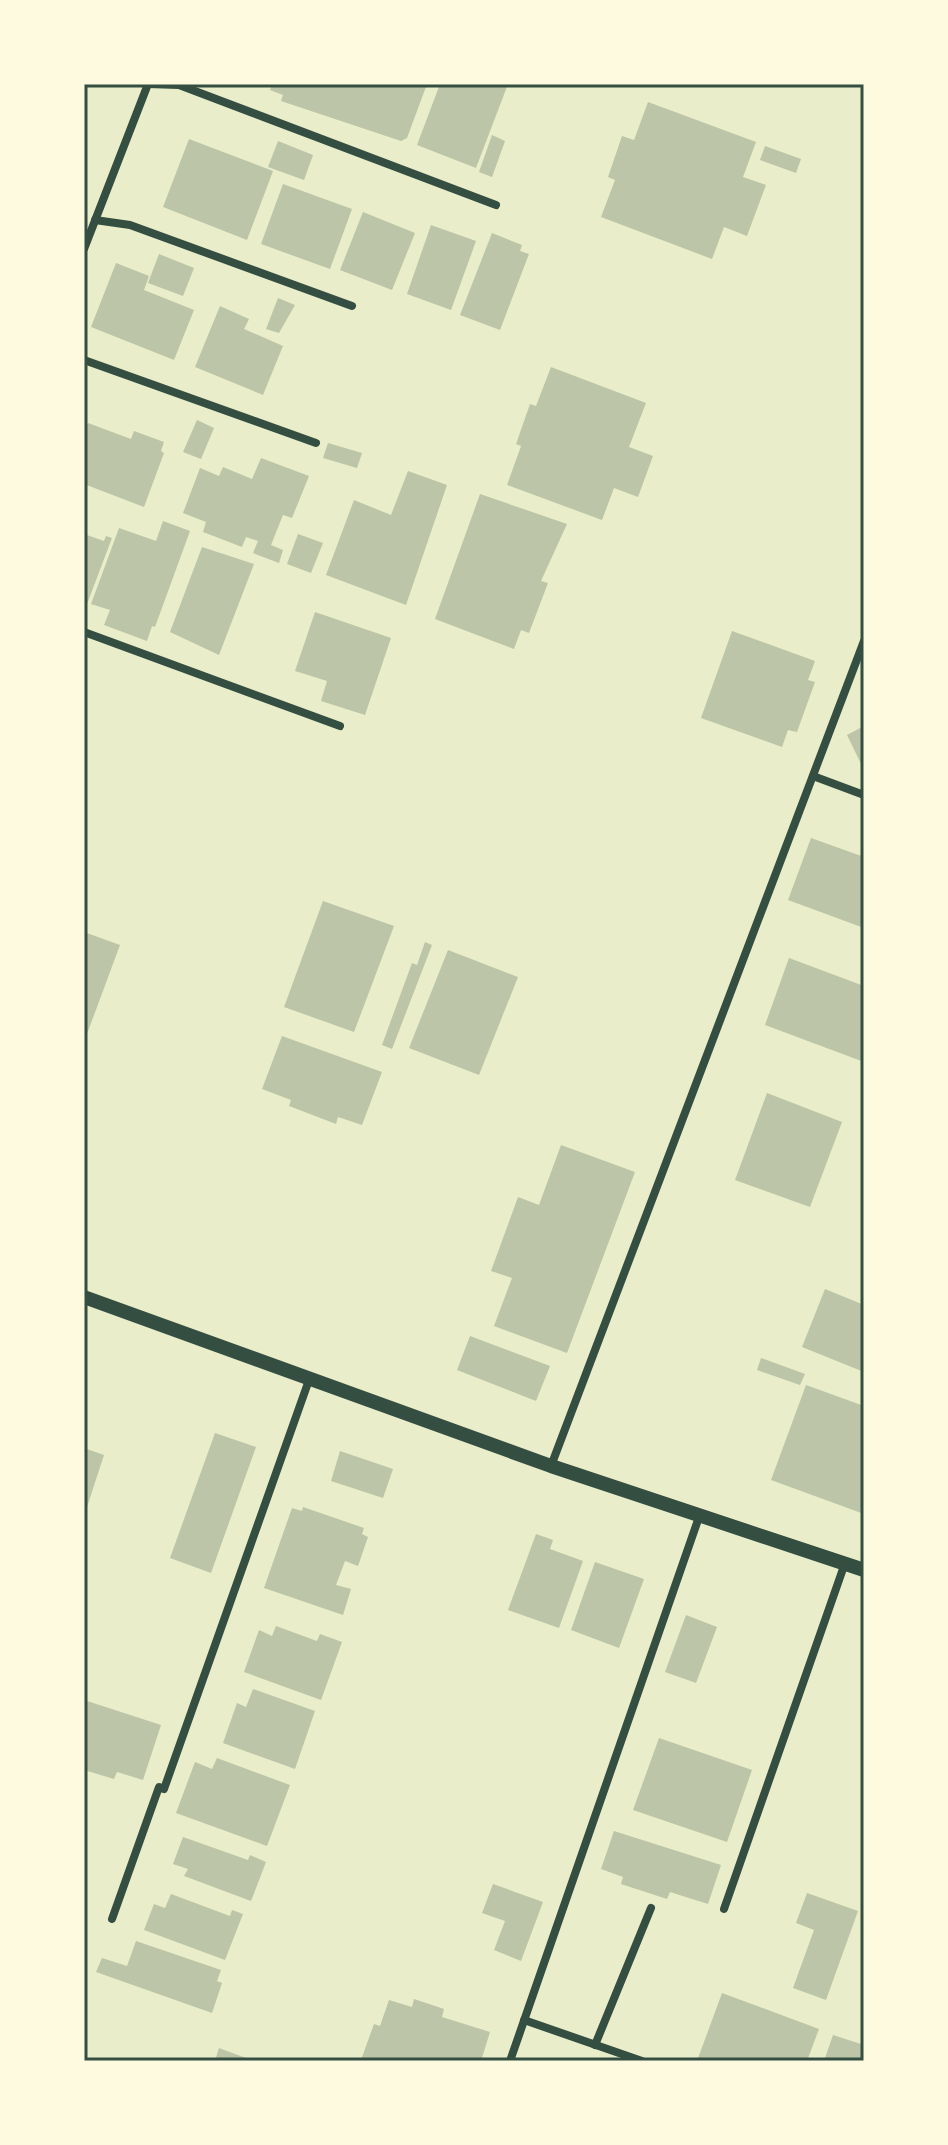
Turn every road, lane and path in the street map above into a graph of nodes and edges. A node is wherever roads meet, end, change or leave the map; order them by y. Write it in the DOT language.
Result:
graph roads {
  1 [pos="148,84"];
  2 [pos="496,205"];
  3 [pos="95,220"];
  4 [pos="84,249"];
  5 [pos="352,306"];
  6 [pos="84,360"];
  7 [pos="316,443"];
  8 [pos="84,632"];
  9 [pos="864,641"];
  10 [pos="340,726"];
  11 [pos="813,776"];
  12 [pos="864,795"];
  13 [pos="84,1297"];
  14 [pos="309,1380"];
  15 [pos="551,1466"];
  16 [pos="699,1517"];
  17 [pos="845,1563"];
  18 [pos="864,1570"];
  19 [pos="651,1908"];
  20 [pos="724,1909"];
  21 [pos="112,1919"];
  22 [pos="524,2020"];
  23 [pos="595,2045"];
  24 [pos="510,2061"];
  25 [pos="642,2061"];
  1 -- 2 [label="street"];
  1 -- 3 [label="street"];
  3 -- 4 [label="street"];
  3 -- 5 [label="street"];
  6 -- 7 [label="street"];
  8 -- 10 [label="street"];
  9 -- 11 [label="street"];
  11 -- 12 [label="street"];
  11 -- 15 [label="street"];
  13 -- 14 [label="street"];
  14 -- 15 [label="street"];
  14 -- 21 [label="street"];
  15 -- 16 [label="street"];
  16 -- 17 [label="street"];
  16 -- 22 [label="street"];
  17 -- 18 [label="street"];
  17 -- 20 [label="street"];
  19 -- 23 [label="street"];
  22 -- 23 [label="street"];
  22 -- 24 [label="street"];
  23 -- 25 [label="street"];
}
